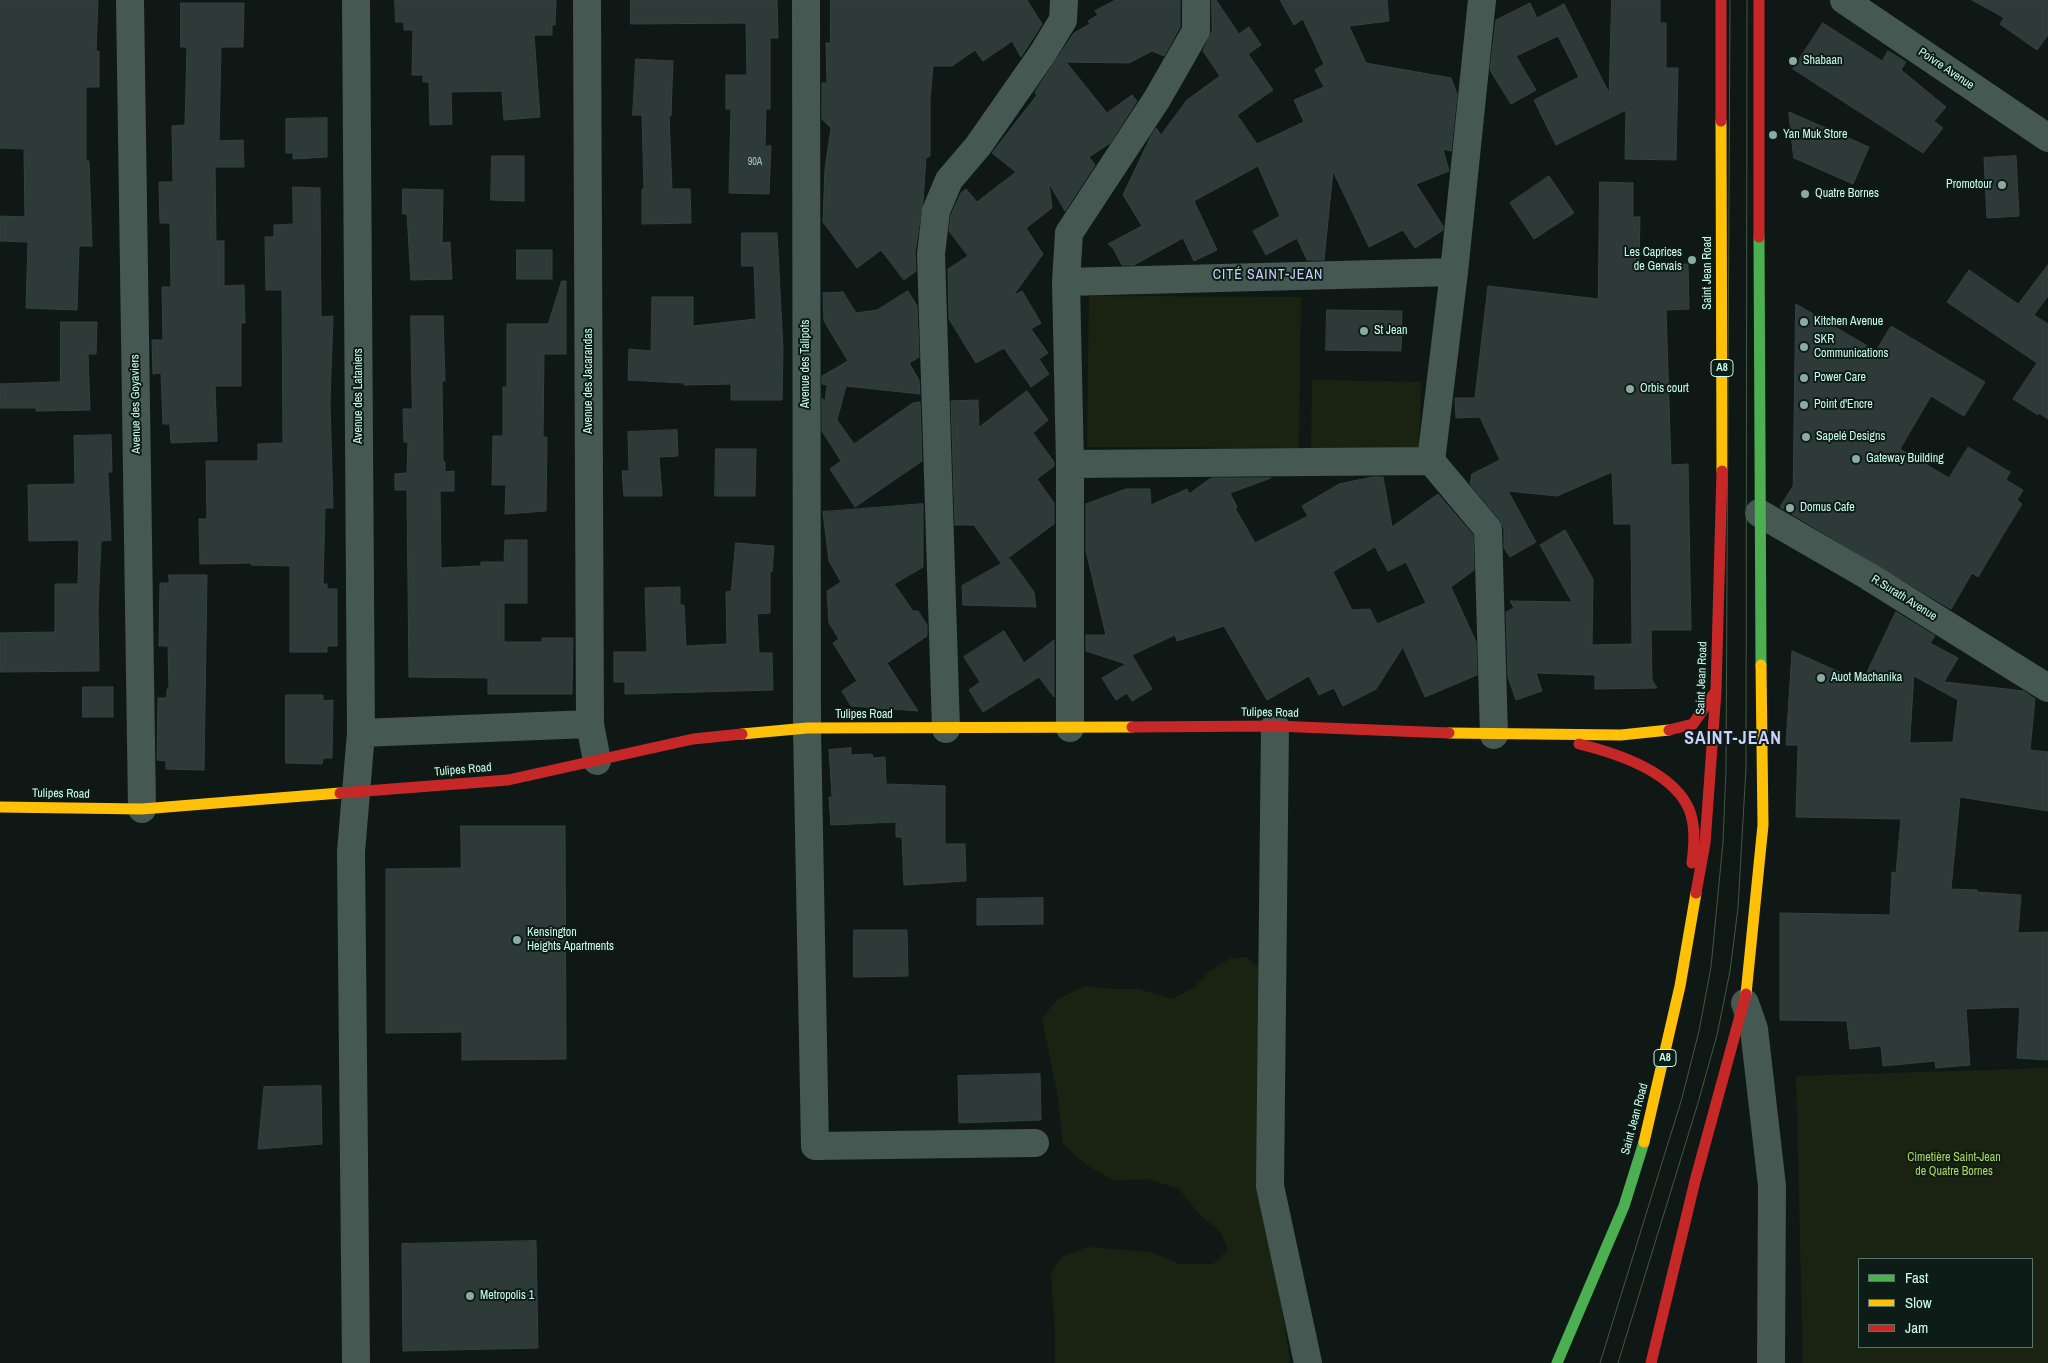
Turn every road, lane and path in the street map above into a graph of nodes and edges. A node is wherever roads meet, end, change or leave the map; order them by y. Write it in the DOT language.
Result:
graph roads {
  1 [pos="130,0"];
  2 [pos="356,0"];
  3 [pos="587,0"];
  4 [pos="806,0"];
  5 [pos="1064,0"];
  6 [pos="1196,0"];
  7 [pos="1482,0"];
  8 [pos="1721,0"];
  9 [pos="1759,0"];
  10 [pos="1844,0"];
  11 [pos="2048,138"];
  12 [pos="1454,272"];
  13 [pos="1066,282"];
  14 [pos="1431,462"];
  15 [pos="1070,464"];
  16 [pos="1759,513"];
  17 [pos="2048,688"];
  18 [pos="1716,690"];
  19 [pos="590,724"];
  20 [pos="1275,726"];
  21 [pos="807,728"];
  22 [pos="1070,728"];
  23 [pos="946,729"];
  24 [pos="361,732"];
  25 [pos="1494,735"];
  26 [pos="1523,736"];
  27 [pos="597,761"];
  28 [pos="357,792"];
  29 [pos="0,807"];
  30 [pos="142,809"];
  31 [pos="1693,917"];
  32 [pos="1745,1003"];
  33 [pos="1035,1143"];
  34 [pos="1665,1309"];
  35 [pos="1667,1345"];
  36 [pos="356,1363"];
  37 [pos="1308,1363"];
  38 [pos="1556,1363"];
  39 [pos="1651,1363"];
  40 [pos="1771,1363"];
  1 -- 30 [label="street, Avenue des Goyaviers"];
  2 -- 24 [label="street, Avenue des Lataniers"];
  3 -- 19 [label="street, Avenue des Jacarandas"];
  4 -- 21 [label="street, Avenue des Talipots"];
  5 -- 23 [label="street"];
  6 -- 13 [label="street"];
  7 -- 12 [label="street"];
  8 -- 18 [label="main road, Saint Jean Road / A8"];
  9 -- 16 [label="main road"];
  10 -- 11 [label="street, Poivre Avenue"];
  12 -- 13 [label="street"];
  12 -- 14 [label="street"];
  13 -- 15 [label="street"];
  14 -- 15 [label="street"];
  14 -- 25 [label="street"];
  15 -- 22 [label="street"];
  16 -- 17 [label="street, R.Surath Avenue"];
  16 -- 32 [label="main road"];
  18 -- 26 [label="main road, Tulipes Road"];
  18 -- 31 [label="main road, Saint Jean Road / A8"];
  19 -- 24 [label="street"];
  19 -- 27 [label="street, Avenue des Jacarandas"];
  20 -- 22 [label="main road, Tulipes Road"];
  20 -- 25 [label="main road, Tulipes Road"];
  20 -- 37 [label="street"];
  21 -- 23 [label="main road, Tulipes Road"];
  21 -- 27 [label="main road, Tulipes Road"];
  21 -- 33 [label="street, Avenue des Talipots"];
  22 -- 23 [label="main road, Tulipes Road"];
  24 -- 28 [label="street, Avenue des Lataniers"];
  25 -- 26 [label="main road, Tulipes Road"];
  26 -- 31 [label="main road"];
  27 -- 28 [label="main road, Tulipes Road"];
  28 -- 30 [label="main road, Tulipes Road"];
  28 -- 36 [label="street, Avenue des Lataniers"];
  29 -- 30 [label="main road, Tulipes Road"];
  31 -- 38 [label="main road, Saint Jean Road / A8"];
  32 -- 34 [label="main road"];
  32 -- 40 [label="street"];
  34 -- 35 [label="main road"];
  34 -- 39 [label="main road"];
}
